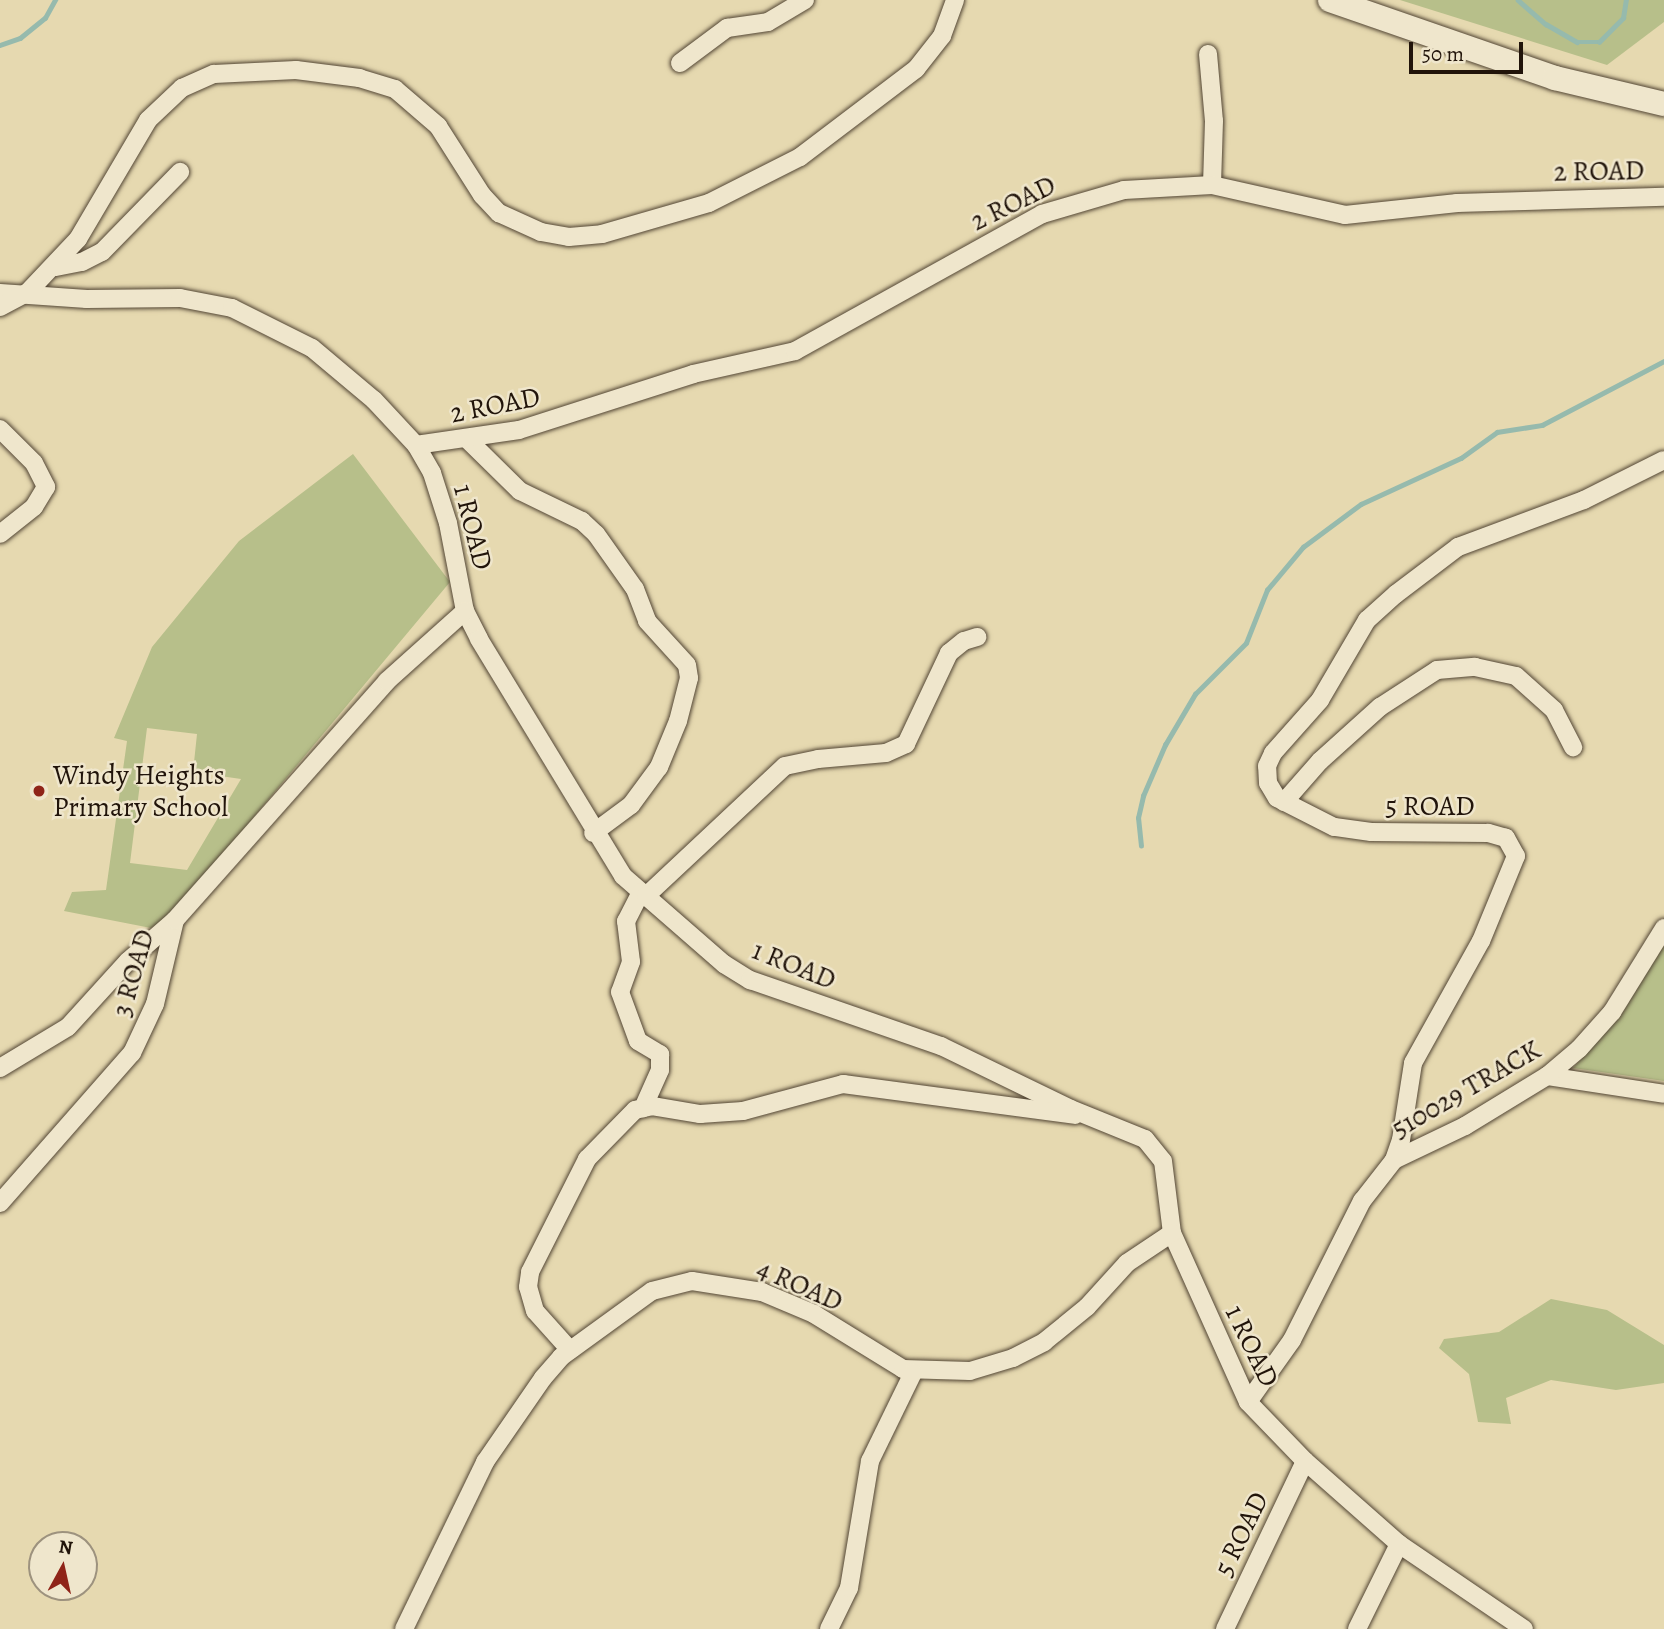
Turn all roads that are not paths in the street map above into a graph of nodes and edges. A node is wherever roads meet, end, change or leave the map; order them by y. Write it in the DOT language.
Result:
graph roads {
  1 [pos="805,0"];
  2 [pos="955,0"];
  3 [pos="1330,0"];
  4 [pos="1208,54"];
  5 [pos="680,63"];
  6 [pos="1664,104"];
  7 [pos="180,172"];
  8 [pos="1212,185"];
  9 [pos="1664,197"];
  10 [pos="56,267"];
  11 [pos="27,292"];
  12 [pos="0,293"];
  13 [pos="0,307"];
  14 [pos="0,429"];
  15 [pos="467,439"];
  16 [pos="416,445"];
  17 [pos="1664,460"];
  18 [pos="0,534"];
  19 [pos="465,611"];
  20 [pos="977,637"];
  21 [pos="1573,747"];
  22 [pos="1284,802"];
  23 [pos="593,833"];
  24 [pos="643,894"];
  25 [pos="175,920"];
  26 [pos="1664,928"];
  27 [pos="7,1065"];
  28 [pos="1548,1076"];
  29 [pos="0,1085"];
  30 [pos="1664,1094"];
  31 [pos="643,1108"];
  32 [pos="1089,1116"];
  33 [pos="1394,1160"];
  34 [pos="0,1203"];
  35 [pos="1172,1233"];
  36 [pos="570,1350"];
  37 [pos="913,1373"];
  38 [pos="1248,1402"];
  39 [pos="1305,1461"];
  40 [pos="1399,1544"];
  41 [pos="404,1629"];
  42 [pos="829,1629"];
  43 [pos="1225,1629"];
  44 [pos="1357,1629"];
  45 [pos="1524,1629"];
  1 -- 5 [label="street"];
  2 -- 10 [label="street"];
  3 -- 6 [label="main road"];
  4 -- 8 [label="street"];
  7 -- 10 [label="street"];
  8 -- 9 [label="street, 2 ROAD"];
  8 -- 15 [label="street, 2 ROAD"];
  10 -- 11 [label="street"];
  11 -- 12 [label="street, 1 ROAD"];
  11 -- 13 [label="street"];
  11 -- 16 [label="street, 1 ROAD"];
  14 -- 18 [label="street"];
  15 -- 16 [label="street, 2 ROAD"];
  15 -- 23 [label="street"];
  16 -- 19 [label="street, 1 ROAD"];
  17 -- 22 [label="street"];
  19 -- 23 [label="street, 1 ROAD"];
  19 -- 25 [label="street, 3 ROAD"];
  20 -- 24 [label="street"];
  21 -- 22 [label="street"];
  22 -- 33 [label="street, 5 ROAD"];
  23 -- 24 [label="street, 1 ROAD"];
  24 -- 31 [label="street"];
  24 -- 32 [label="street, 1 ROAD"];
  25 -- 27 [label="street"];
  25 -- 34 [label="street, 3 ROAD"];
  26 -- 28 [label="street, 510029 TRACK"];
  27 -- 29 [label="street"];
  28 -- 30 [label="street"];
  28 -- 33 [label="street, 510029 TRACK"];
  31 -- 32 [label="street"];
  31 -- 36 [label="street"];
  32 -- 35 [label="street, 1 ROAD"];
  33 -- 38 [label="street, 5 ROAD"];
  35 -- 37 [label="street"];
  35 -- 38 [label="street, 1 ROAD"];
  36 -- 37 [label="street, 4 ROAD"];
  36 -- 41 [label="street, 4 ROAD"];
  37 -- 42 [label="street"];
  38 -- 39 [label="street, 1 ROAD"];
  39 -- 40 [label="street, 1 ROAD"];
  39 -- 43 [label="street, 5 ROAD"];
  40 -- 44 [label="street"];
  40 -- 45 [label="street, 1 ROAD"];
}
